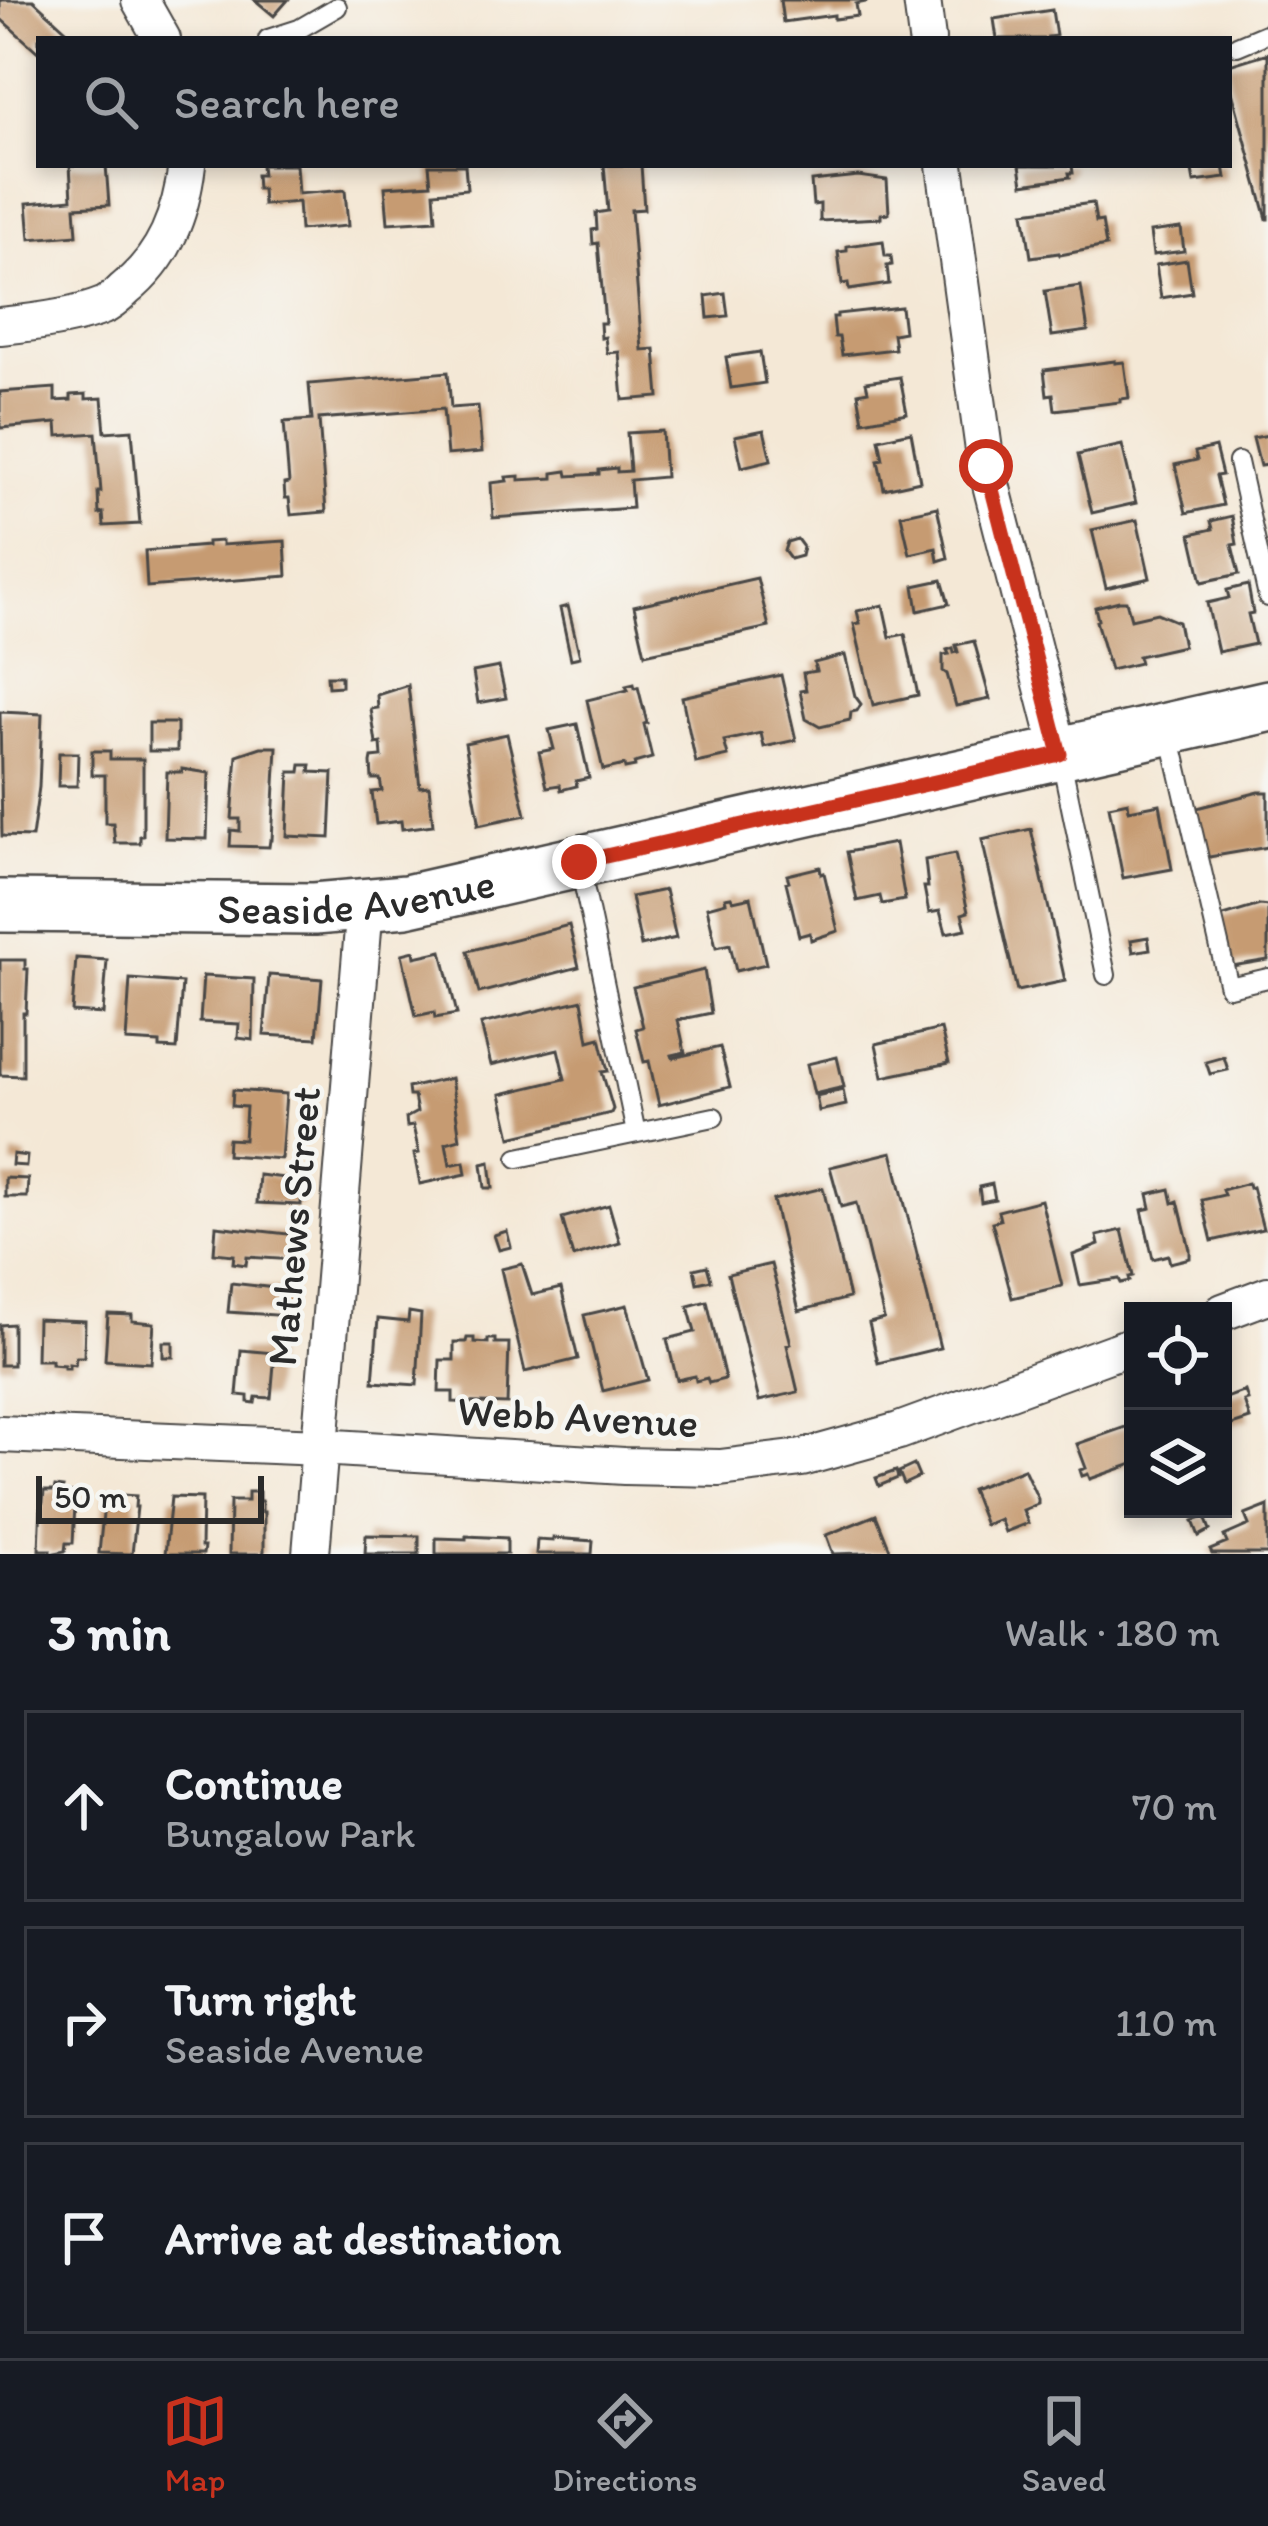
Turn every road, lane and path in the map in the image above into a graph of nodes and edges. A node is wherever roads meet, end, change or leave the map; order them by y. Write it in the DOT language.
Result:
graph roads {
  1 [pos="140,0"];
  2 [pos="922,0"];
  3 [pos="338,8"];
  4 [pos="1268,33"];
  5 [pos="160,36"];
  6 [pos="276,36"];
  7 [pos="927,36"];
  8 [pos="1237,46"];
  9 [pos="187,168"];
  10 [pos="945,168"];
  11 [pos="0,326"];
  12 [pos="1238,462"];
  13 [pos="1268,597"];
  14 [pos="1268,706"];
  15 [pos="1169,729"];
  16 [pos="1060,754"];
  17 [pos="579,862"];
  18 [pos="365,905"];
  19 [pos="0,906"];
  20 [pos="1106,975"];
  21 [pos="1268,978"];
  22 [pos="714,1117"];
  23 [pos="636,1133"];
  24 [pos="518,1158"];
  25 [pos="1268,1295"];
  26 [pos="1232,1309"];
  27 [pos="1124,1348"];
  28 [pos="0,1434"];
  29 [pos="320,1447"];
  30 [pos="311,1554"];
  1 -- 5 [label="street"];
  2 -- 7 [label="street"];
  3 -- 6 [label="lane"];
  4 -- 8 [label="lane"];
  9 -- 11 [label="street"];
  10 -- 16 [label="street"];
  12 -- 13 [label="lane"];
  14 -- 15 [label="main road, Seaside Avenue"];
  15 -- 16 [label="main road, Seaside Avenue"];
  15 -- 21 [label="lane"];
  16 -- 17 [label="main road, Seaside Avenue"];
  16 -- 20 [label="lane"];
  17 -- 18 [label="main road, Seaside Avenue"];
  17 -- 23 [label="lane"];
  18 -- 19 [label="main road, Seaside Avenue"];
  18 -- 29 [label="street, Mathews Street"];
  22 -- 23 [label="lane"];
  23 -- 24 [label="lane"];
  25 -- 26 [label="street"];
  27 -- 29 [label="street, Webb Avenue"];
  28 -- 29 [label="street, Webb Avenue"];
  29 -- 30 [label="street, Mathews Street"];
}
